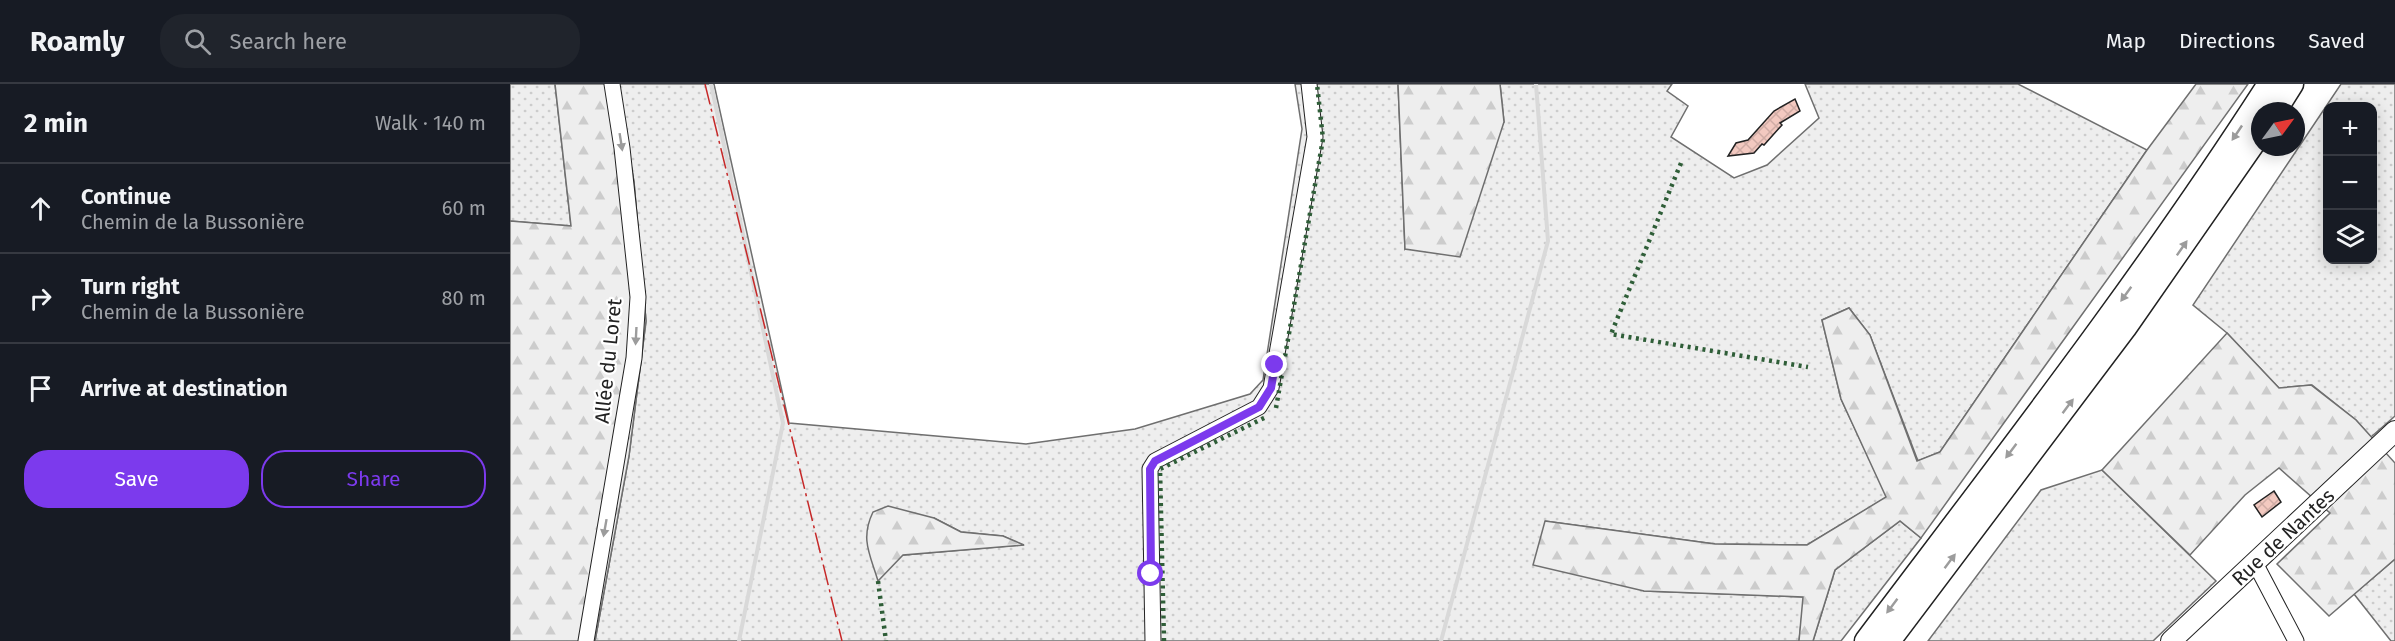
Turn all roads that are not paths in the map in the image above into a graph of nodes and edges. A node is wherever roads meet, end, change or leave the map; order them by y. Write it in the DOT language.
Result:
graph roads {
  1 [pos="612,84"];
  2 [pos="1309,84"];
  3 [pos="2269,84"];
  4 [pos="2292,84"];
  5 [pos="2281,102"];
  6 [pos="2251,147"];
  7 [pos="2395,432"];
  8 [pos="2255,563"];
  9 [pos="586,641"];
  10 [pos="1153,641"];
  11 [pos="1866,641"];
  12 [pos="1890,641"];
  13 [pos="2171,641"];
  14 [pos="2296,641"];
  1 -- 9 [label="street, Allée du Loret, one-way"];
  2 -- 10 [label="street"];
  3 -- 11 [label="highway, one-way"];
  4 -- 5 [label="highway"];
  12 -- 6 [label="highway, one-way"];
  7 -- 8 [label="main road, Rue de Nantes"];
  8 -- 13 [label="main road, Rue de Nantes"];
  8 -- 14 [label="street"];
}
